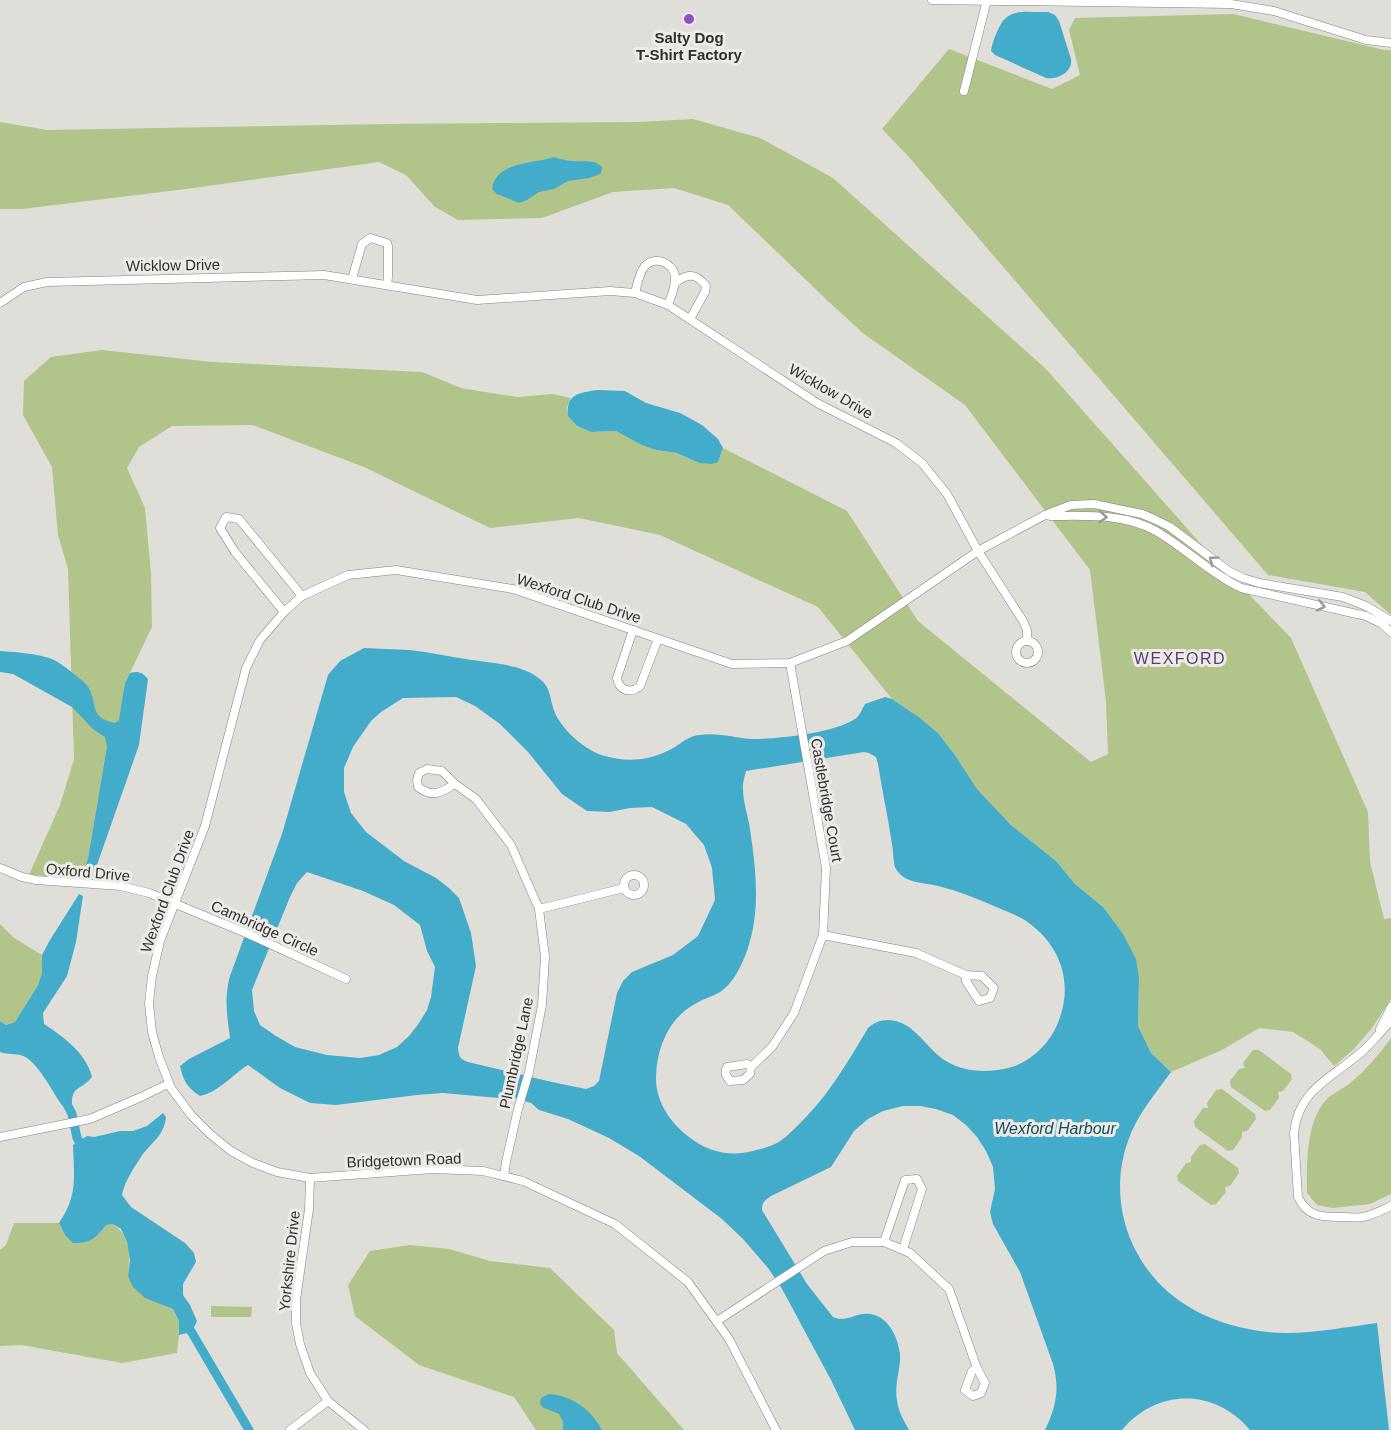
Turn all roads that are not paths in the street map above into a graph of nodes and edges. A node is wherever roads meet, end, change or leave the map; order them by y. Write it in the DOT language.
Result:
graph roads {
  1 [pos="932,0"];
  2 [pos="987,1"];
  3 [pos="1391,44"];
  4 [pos="964,91"];
  5 [pos="352,279"];
  6 [pos="675,283"];
  7 [pos="387,285"];
  8 [pos="635,293"];
  9 [pos="0,303"];
  10 [pos="668,305"];
  11 [pos="690,320"];
  12 [pos="1045,515"];
  13 [pos="978,550"];
  14 [pos="1266,584"];
  15 [pos="1264,594"];
  16 [pos="302,596"];
  17 [pos="284,612"];
  18 [pos="1391,621"];
  19 [pos="633,630"];
  20 [pos="1391,632"];
  21 [pos="658,639"];
  22 [pos="1027,641"];
  23 [pos="790,663"];
  24 [pos="455,784"];
  25 [pos="0,868"];
  26 [pos="624,888"];
  27 [pos="174,904"];
  28 [pos="539,909"];
  29 [pos="823,935"];
  30 [pos="966,975"];
  31 [pos="346,979"];
  32 [pos="1391,1007"];
  33 [pos="1391,1021"];
  34 [pos="1378,1034"];
  35 [pos="751,1067"];
  36 [pos="168,1083"];
  37 [pos="0,1137"];
  38 [pos="504,1176"];
  39 [pos="310,1178"];
  40 [pos="1391,1206"];
  41 [pos="884,1242"];
  42 [pos="903,1250"];
  43 [pos="717,1321"];
  44 [pos="977,1368"];
  45 [pos="328,1401"];
  46 [pos="290,1430"];
  47 [pos="364,1430"];
  48 [pos="776,1430"];
  1 -- 2 [label="street"];
  2 -- 3 [label="street"];
  2 -- 4 [label="street"];
  5 -- 7 [label="street, Wicklow Drive"];
  5 -- 7 [label="street"];
  5 -- 9 [label="street, Wicklow Drive"];
  6 -- 8 [label="street"];
  6 -- 10 [label="street"];
  6 -- 11 [label="street"];
  7 -- 8 [label="street, Wicklow Drive"];
  8 -- 10 [label="street, Wicklow Drive"];
  10 -- 11 [label="street, Wicklow Drive"];
  11 -- 13 [label="street, Wicklow Drive"];
  12 -- 13 [label="street, Wexford Club Drive"];
  14 -- 12 [label="street, Wexford Club Drive, one-way"];
  12 -- 15 [label="street, Wexford Club Drive, one-way"];
  13 -- 22 [label="street, Wicklow Drive"];
  13 -- 23 [label="street, Wexford Club Drive"];
  14 -- 15 [label="street"];
  14 -- 18 [label="street, Wexford Club Drive"];
  15 -- 20 [label="street, Wexford Club Drive, one-way"];
  16 -- 17 [label="street, Wexford Club Drive"];
  16 -- 17 [label="street"];
  16 -- 19 [label="street, Wexford Club Drive"];
  17 -- 27 [label="street, Wexford Club Drive"];
  19 -- 21 [label="street, Wexford Club Drive"];
  19 -- 21 [label="street"];
  21 -- 23 [label="street, Wexford Club Drive"];
  23 -- 29 [label="street, Castlebridge Court"];
  24 -- 24 [label="street, Plumbridge Lane"];
  24 -- 28 [label="street, Plumbridge Lane"];
  25 -- 27 [label="street, Oxford Drive"];
  26 -- 28 [label="street"];
  27 -- 31 [label="street, Cambridge Circle"];
  27 -- 36 [label="street, Wexford Club Drive"];
  28 -- 38 [label="street, Plumbridge Lane"];
  29 -- 30 [label="street"];
  29 -- 35 [label="street, Castlebridge Court"];
  32 -- 34 [label="street"];
  33 -- 34 [label="street"];
  34 -- 40 [label="street"];
  36 -- 37 [label="street"];
  36 -- 39 [label="street, Bridgetown Road"];
  38 -- 39 [label="street, Bridgetown Road"];
  38 -- 43 [label="street, Bridgetown Road"];
  39 -- 45 [label="street, Yorkshire Drive"];
  41 -- 42 [label="street"];
  41 -- 42 [label="street"];
  41 -- 43 [label="street"];
  42 -- 44 [label="street"];
  43 -- 48 [label="street, Bridgetown Road"];
  45 -- 46 [label="street"];
  45 -- 47 [label="street, Yorkshire Drive"];
}
